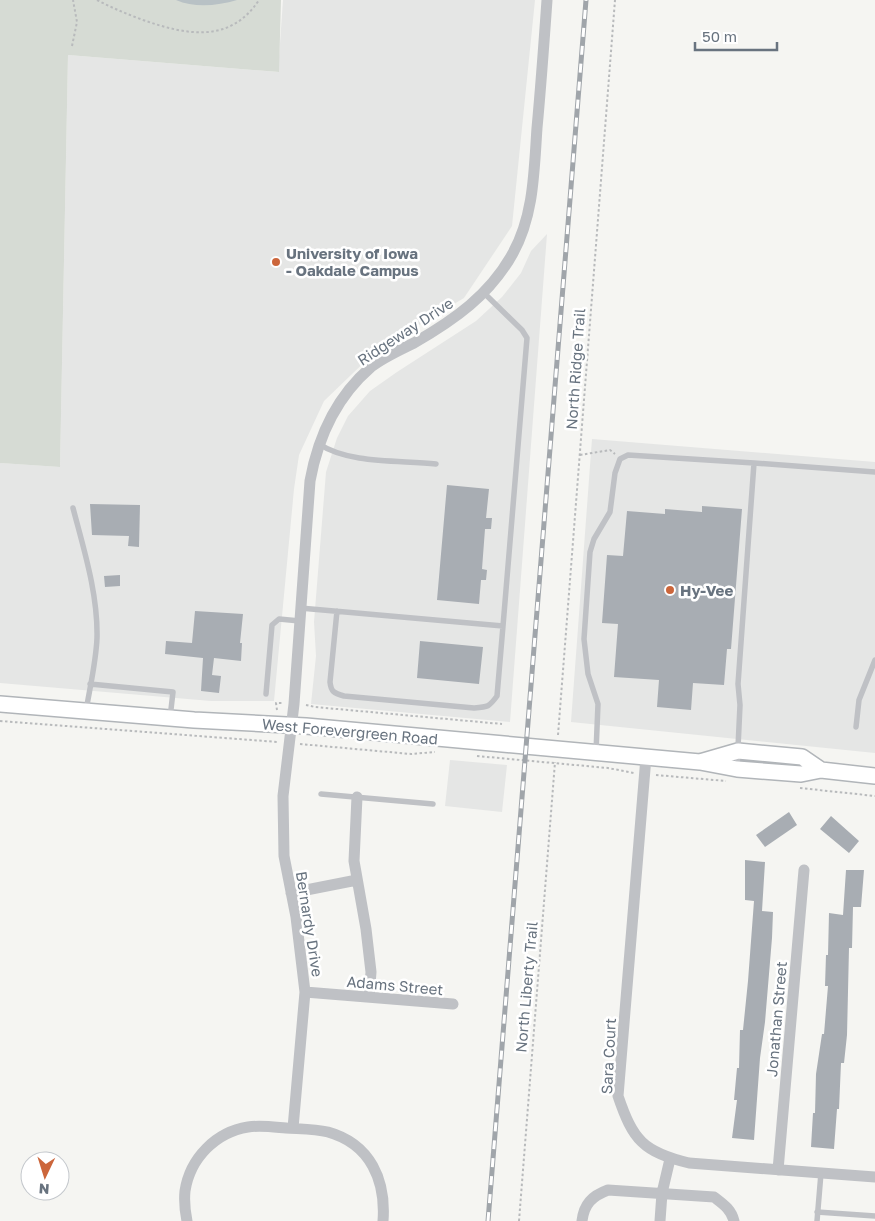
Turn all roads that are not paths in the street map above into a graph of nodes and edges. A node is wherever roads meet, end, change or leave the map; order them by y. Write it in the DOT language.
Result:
graph roads {
  1 [pos="547,0"];
  2 [pos="484,293"];
  3 [pos="319,444"];
  4 [pos="754,463"];
  5 [pos="436,464"];
  6 [pos="875,472"];
  7 [pos="73,508"];
  8 [pos="300,608"];
  9 [pos="337,611"];
  10 [pos="300,621"];
  11 [pos="503,626"];
  12 [pos="875,660"];
  13 [pos="90,684"];
  14 [pos="266,694"];
  15 [pos="0,704"];
  16 [pos="86,711"];
  17 [pos="170,718"];
  18 [pos="292,725"];
  19 [pos="856,727"];
  20 [pos="738,752"];
  21 [pos="596,753"];
  22 [pos="646,757"];
  23 [pos="700,762"];
  24 [pos="737,769"];
  25 [pos="821,770"];
  26 [pos="875,776"];
  27 [pos="321,794"];
  28 [pos="356,797"];
  29 [pos="433,804"];
  30 [pos="804,870"];
  31 [pos="357,880"];
  32 [pos="291,894"];
  33 [pos="305,992"];
  34 [pos="369,998"];
  35 [pos="453,1004"];
  36 [pos="294,1128"];
  37 [pos="670,1159"];
  38 [pos="778,1170"];
  39 [pos="821,1173"];
  40 [pos="875,1177"];
  41 [pos="662,1194"];
  42 [pos="817,1212"];
  43 [pos="875,1216"];
  44 [pos="187,1221"];
  45 [pos="383,1221"];
  46 [pos="582,1221"];
  47 [pos="660,1221"];
  48 [pos="734,1221"];
  49 [pos="817,1221"];
  1 -- 2 [label="street, Ridgeway Drive"];
  2 -- 3 [label="street, Ridgeway Drive"];
  2 -- 11 [label="lane"];
  3 -- 5 [label="lane"];
  3 -- 8 [label="street, Ridgeway Drive"];
  4 -- 6 [label="lane"];
  4 -- 20 [label="lane"];
  4 -- 21 [label="lane"];
  7 -- 13 [label="lane"];
  8 -- 9 [label="lane"];
  8 -- 10 [label="street, Ridgeway Drive"];
  9 -- 11 [label="lane"];
  9 -- 11 [label="lane"];
  10 -- 14 [label="lane"];
  10 -- 18 [label="street, Ridgeway Drive"];
  12 -- 19 [label="lane"];
  13 -- 16 [label="lane"];
  13 -- 17 [label="lane"];
  15 -- 16 [label="street, West Forevergreen Road"];
  16 -- 17 [label="street, West Forevergreen Road"];
  17 -- 18 [label="street, West Forevergreen Road"];
  18 -- 21 [label="street, West Forevergreen Road"];
  18 -- 32 [label="street, Bernardy Drive"];
  20 -- 23 [label="street, West Forevergreen Road"];
  20 -- 24 [label="lane"];
  20 -- 25 [label="street, West Forevergreen Road"];
  21 -- 22 [label="street, West Forevergreen Road"];
  22 -- 23 [label="street, West Forevergreen Road"];
  22 -- 37 [label="street, Sara Court"];
  23 -- 24 [label="street, West Forevergreen Road"];
  24 -- 25 [label="street, West Forevergreen Road"];
  25 -- 26 [label="street, West Forevergreen Road"];
  27 -- 28 [label="lane"];
  28 -- 29 [label="lane"];
  28 -- 31 [label="street"];
  30 -- 38 [label="street, Jonathan Street"];
  31 -- 32 [label="street"];
  31 -- 34 [label="street"];
  32 -- 33 [label="street, Bernardy Drive"];
  33 -- 34 [label="street, Adams Street"];
  33 -- 36 [label="street, Bernardy Drive"];
  34 -- 35 [label="street, Adams Street"];
  36 -- 44 [label="street"];
  36 -- 45 [label="street"];
  37 -- 38 [label="street, Sara Court"];
  37 -- 41 [label="street"];
  38 -- 39 [label="street, Sara Court"];
  39 -- 40 [label="street, Sara Court"];
  39 -- 42 [label="lane"];
  41 -- 46 [label="street"];
  41 -- 47 [label="street"];
  41 -- 48 [label="street"];
  42 -- 43 [label="lane"];
  42 -- 49 [label="lane"];
}
